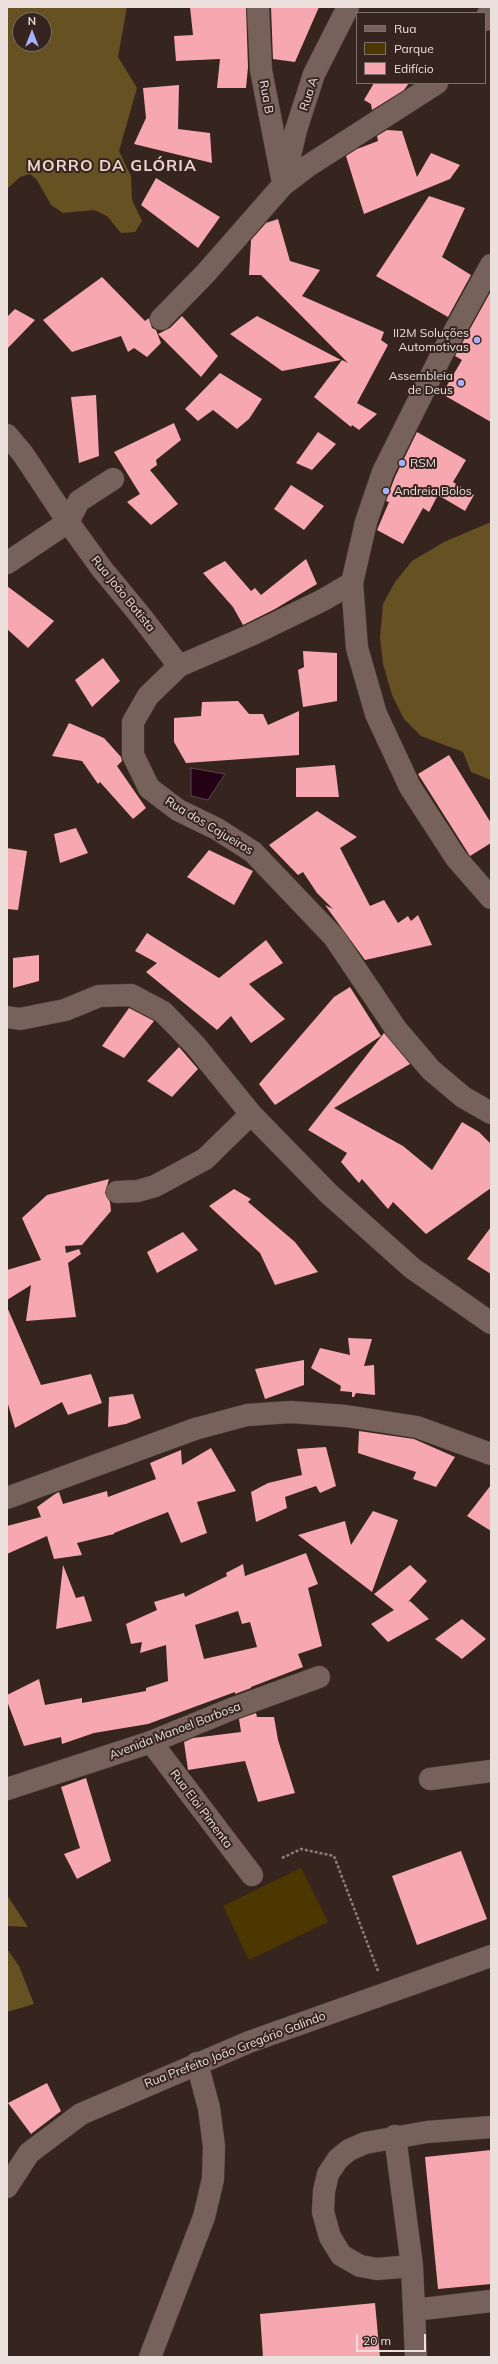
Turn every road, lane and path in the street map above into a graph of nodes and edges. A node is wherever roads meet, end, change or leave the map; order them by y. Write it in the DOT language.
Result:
graph roads {
  1 [pos="258,7"];
  2 [pos="348,7"];
  3 [pos="491,9"];
  4 [pos="486,18"];
  5 [pos="435,84"];
  6 [pos="283,185"];
  7 [pos="491,265"];
  8 [pos="161,319"];
  9 [pos="7,435"];
  10 [pos="113,479"];
  11 [pos="68,522"];
  12 [pos="7,563"];
  13 [pos="352,583"];
  14 [pos="179,666"];
  15 [pos="491,898"];
  16 [pos="7,1017"];
  17 [pos="491,1113"];
  18 [pos="251,1114"];
  19 [pos="117,1192"];
  20 [pos="491,1323"];
  21 [pos="491,1454"];
  22 [pos="7,1498"];
  23 [pos="319,1677"];
  24 [pos="151,1742"];
  25 [pos="491,1771"];
  26 [pos="430,1779"];
  27 [pos="7,1789"];
  28 [pos="282,1858"];
  29 [pos="252,1875"];
  30 [pos="491,1956"];
  31 [pos="385,1993"];
  32 [pos="197,2063"];
  33 [pos="491,2127"];
  34 [pos="395,2136"];
  35 [pos="7,2187"];
  36 [pos="412,2266"];
  37 [pos="491,2301"];
  38 [pos="414,2310"];
  39 [pos="150,2357"];
  40 [pos="416,2357"];
  1 -- 6 [label="street, Rua B"];
  2 -- 6 [label="street, Rua A"];
  3 -- 4 [label="street"];
  5 -- 6 [label="street, Rua A"];
  6 -- 8 [label="street, Rua A"];
  7 -- 13 [label="street"];
  9 -- 11 [label="street, Rua João Batista"];
  10 -- 11 [label="street"];
  11 -- 12 [label="street"];
  11 -- 14 [label="street, Rua João Batista"];
  13 -- 14 [label="street, Rua dos Cajueiros"];
  13 -- 15 [label="street"];
  14 -- 17 [label="street, Rua dos Cajueiros"];
  16 -- 18 [label="street"];
  18 -- 19 [label="street"];
  18 -- 20 [label="street"];
  21 -- 22 [label="street"];
  23 -- 24 [label="street, Avenida Manoel Barbosa"];
  24 -- 27 [label="street, Avenida Manoel Barbosa"];
  24 -- 29 [label="street, Rua Eloi Pimenta"];
  25 -- 26 [label="street"];
  28 -- 31 [label="path"];
  30 -- 31 [label="street, Rua Prefeito João Gregório Galindo"];
  31 -- 32 [label="street, Rua Prefeito João Gregório Galindo"];
  32 -- 35 [label="street, Rua Prefeito João Gregório Galindo"];
  32 -- 39 [label="street"];
  33 -- 34 [label="street"];
  34 -- 36 [label="street"];
  34 -- 36 [label="street"];
  36 -- 38 [label="street"];
  37 -- 38 [label="street"];
  38 -- 40 [label="street"];
}
